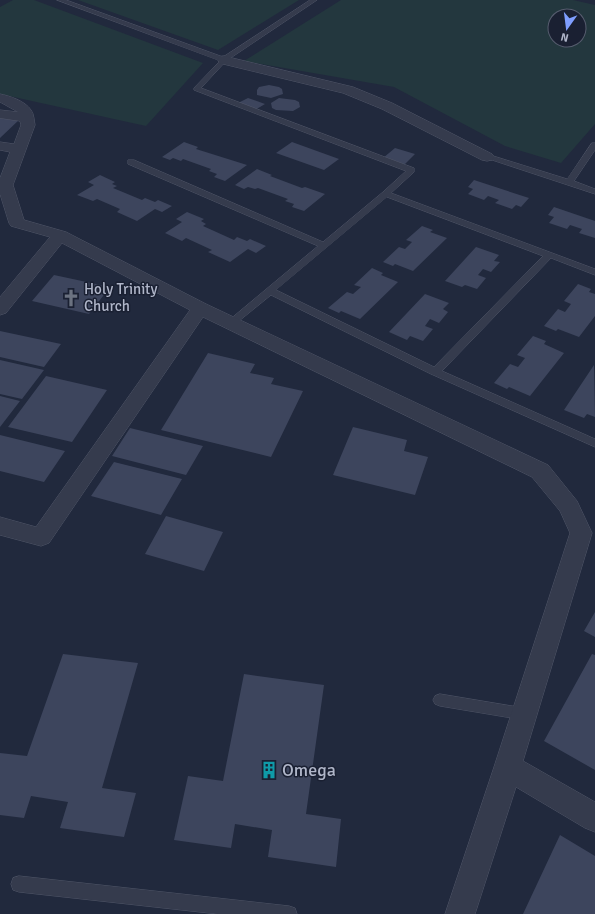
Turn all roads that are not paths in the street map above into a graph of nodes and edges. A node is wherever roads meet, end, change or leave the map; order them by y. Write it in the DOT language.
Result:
graph roads {
  1 [pos="60,0"];
  2 [pos="314,0"];
  3 [pos="224,60"];
  4 [pos="0,98"];
  5 [pos="0,114"];
  6 [pos="27,118"];
  7 [pos="595,145"];
  8 [pos="9,148"];
  9 [pos="487,157"];
  10 [pos="131,162"];
  11 [pos="569,182"];
  12 [pos="2,185"];
  13 [pos="595,192"];
  14 [pos="386,194"];
  15 [pos="8,224"];
  16 [pos="60,235"];
  17 [pos="324,246"];
  18 [pos="549,255"];
  19 [pos="595,272"];
  20 [pos="270,291"];
  21 [pos="200,308"];
  22 [pos="0,309"];
  23 [pos="231,323"];
  24 [pos="435,372"];
  25 [pos="595,443"];
  26 [pos="0,526"];
  27 [pos="588,537"];
  28 [pos="440,700"];
  29 [pos="524,714"];
  30 [pos="508,767"];
  31 [pos="595,818"];
  32 [pos="19,884"];
  33 [pos="289,914"];
  34 [pos="460,914"];
  1 -- 3 [label="lane"];
  2 -- 3 [label="lane"];
  3 -- 9 [label="street"];
  3 -- 14 [label="lane"];
  4 -- 6 [label="street"];
  5 -- 6 [label="street"];
  6 -- 8 [label="street"];
  7 -- 11 [label="lane"];
  8 -- 12 [label="street"];
  9 -- 11 [label="lane"];
  10 -- 17 [label="lane"];
  11 -- 13 [label="lane"];
  12 -- 15 [label="street"];
  14 -- 17 [label="lane"];
  14 -- 18 [label="lane"];
  15 -- 16 [label="street"];
  16 -- 21 [label="street"];
  16 -- 22 [label="street"];
  17 -- 20 [label="lane"];
  18 -- 19 [label="lane"];
  18 -- 24 [label="lane"];
  20 -- 23 [label="lane"];
  20 -- 24 [label="lane"];
  21 -- 23 [label="street"];
  21 -- 26 [label="street"];
  23 -- 27 [label="street"];
  24 -- 25 [label="lane"];
  27 -- 29 [label="street"];
  28 -- 29 [label="lane"];
  29 -- 30 [label="street"];
  30 -- 31 [label="street"];
  30 -- 34 [label="street"];
  32 -- 33 [label="lane"];
}
